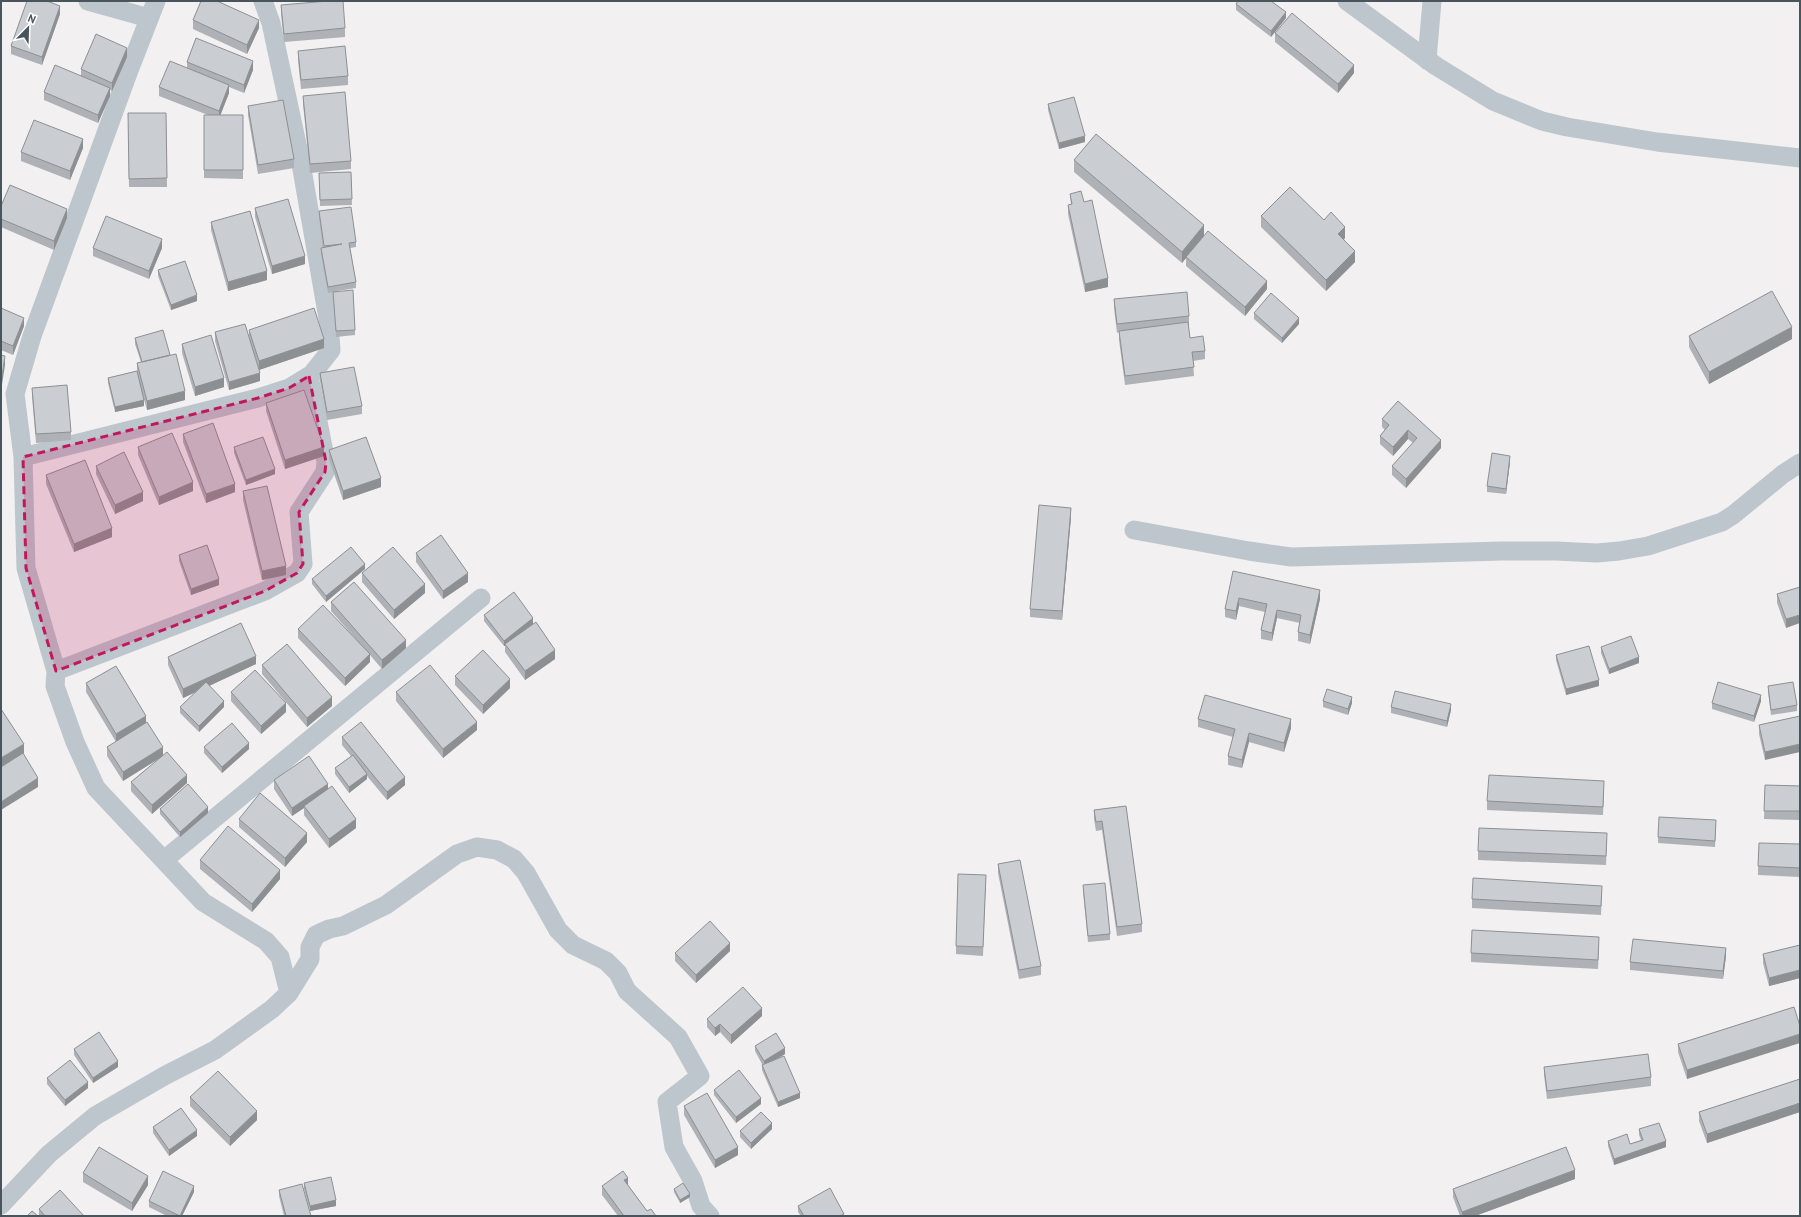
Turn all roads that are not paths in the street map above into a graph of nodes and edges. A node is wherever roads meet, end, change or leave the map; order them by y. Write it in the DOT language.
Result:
graph roads {
  1 [pos="88,1"];
  2 [pos="263,1"];
  3 [pos="1347,1"];
  4 [pos="1432,1"];
  5 [pos="153,9"];
  6 [pos="1427,60"];
  7 [pos="1800,158"];
  8 [pos="309,376"];
  9 [pos="23,457"];
  10 [pos="1800,463"];
  11 [pos="1134,530"];
  12 [pos="481,598"];
  13 [pos="56,671"];
  14 [pos="164,860"];
  15 [pos="289,993"];
  16 [pos="1,1205"];
  17 [pos="710,1216"];
  1 -- 5 [label="street"];
  2 -- 8 [label="street"];
  3 -- 6 [label="street"];
  4 -- 6 [label="street"];
  5 -- 9 [label="street"];
  6 -- 7 [label="street"];
  8 -- 9 [label="street"];
  8 -- 13 [label="street"];
  9 -- 13 [label="street"];
  10 -- 11 [label="street"];
  12 -- 14 [label="street"];
  13 -- 14 [label="street"];
  14 -- 15 [label="street"];
  15 -- 16 [label="street"];
  15 -- 17 [label="street"];
}
